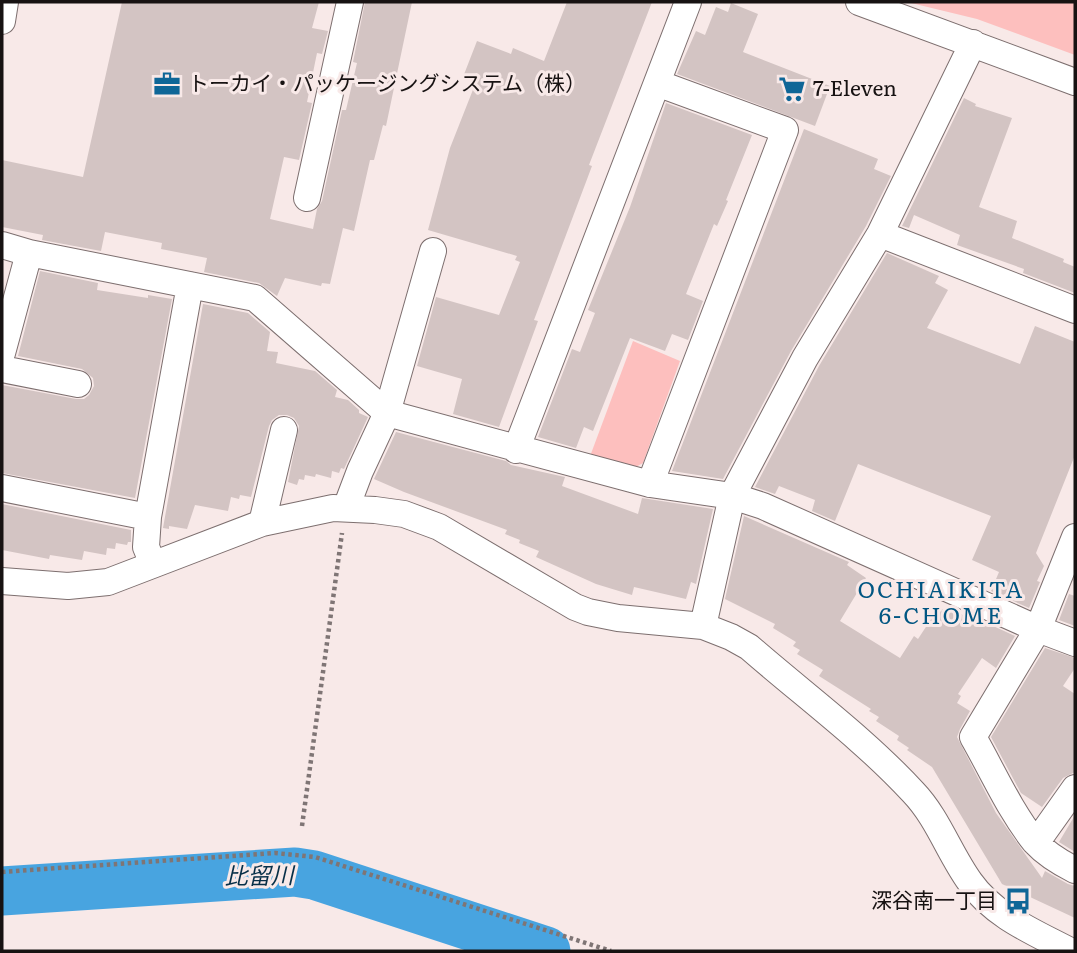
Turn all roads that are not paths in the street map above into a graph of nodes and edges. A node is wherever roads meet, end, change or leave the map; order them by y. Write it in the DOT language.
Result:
graph roads {
  1 [pos="5,2"];
  2 [pos="350,2"];
  3 [pos="688,2"];
  4 [pos="859,2"];
  5 [pos="2,21"];
  6 [pos="973,43"];
  7 [pos="1075,82"];
  8 [pos="657,83"];
  9 [pos="307,198"];
  10 [pos="880,234"];
  11 [pos="2,245"];
  12 [pos="433,251"];
  13 [pos="29,253"];
  14 [pos="190,285"];
  15 [pos="1075,310"];
  16 [pos="2,353"];
  17 [pos="2,369"];
  18 [pos="78,384"];
  19 [pos="387,413"];
  20 [pos="284,430"];
  21 [pos="516,450"];
  22 [pos="650,484"];
  23 [pos="2,488"];
  24 [pos="732,496"];
  25 [pos="346,508"];
  26 [pos="148,517"];
  27 [pos="262,523"];
  28 [pos="1075,537"];
  29 [pos="153,564"];
  30 [pos="2,581"];
  31 [pos="702,626"];
  32 [pos="1038,629"];
  33 [pos="1075,643"];
  34 [pos="1075,788"];
  35 [pos="1036,842"];
  36 [pos="1075,870"];
  37 [pos="1070,951"];
  1 -- 5 [label="street"];
  2 -- 9 [label="street"];
  3 -- 8 [label="street"];
  4 -- 6 [label="street"];
  6 -- 7 [label="street"];
  6 -- 10 [label="street"];
  8 -- 21 [label="street"];
  8 -- 22 [label="street"];
  10 -- 15 [label="street"];
  10 -- 24 [label="street"];
  11 -- 13 [label="street"];
  12 -- 19 [label="street"];
  13 -- 14 [label="street"];
  13 -- 16 [label="street"];
  14 -- 19 [label="street"];
  14 -- 26 [label="street"];
  17 -- 18 [label="street"];
  19 -- 21 [label="street"];
  19 -- 25 [label="street"];
  20 -- 27 [label="street"];
  21 -- 22 [label="street"];
  22 -- 24 [label="street"];
  23 -- 26 [label="street"];
  24 -- 31 [label="street"];
  24 -- 32 [label="street"];
  25 -- 27 [label="street"];
  25 -- 31 [label="street"];
  26 -- 29 [label="street"];
  27 -- 29 [label="street"];
  28 -- 32 [label="street"];
  29 -- 30 [label="street"];
  31 -- 37 [label="street"];
  32 -- 33 [label="street"];
  32 -- 35 [label="street"];
  34 -- 35 [label="street"];
  35 -- 36 [label="street"];
}
